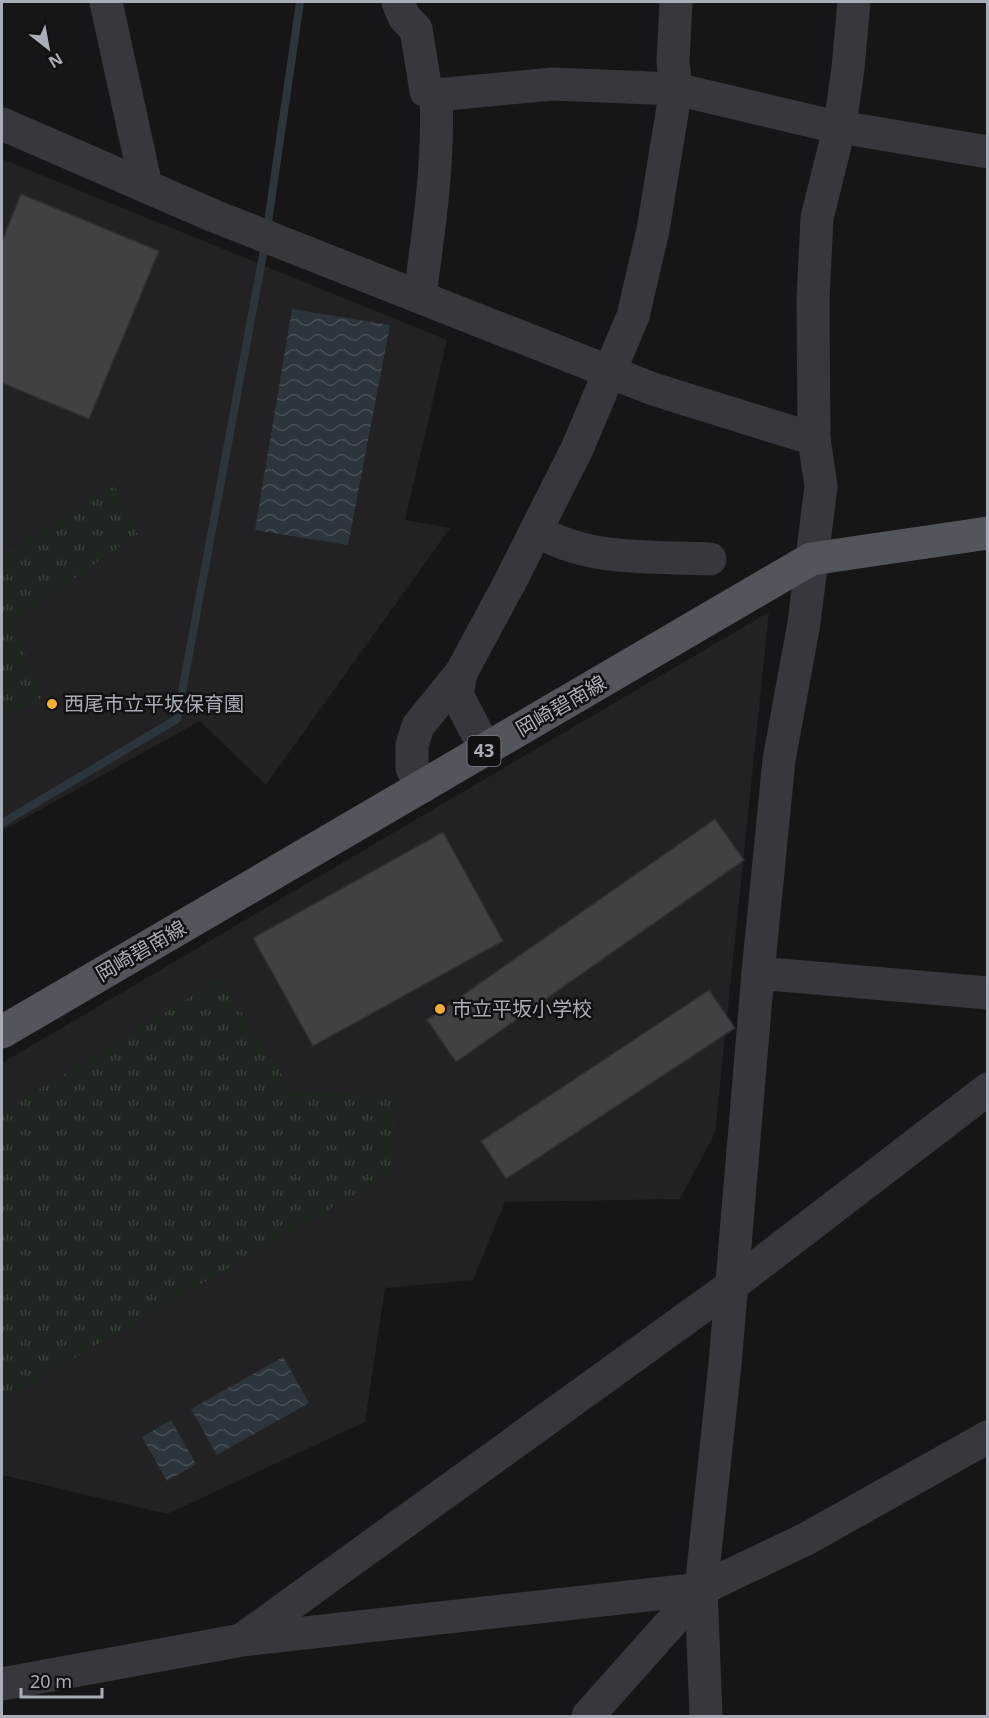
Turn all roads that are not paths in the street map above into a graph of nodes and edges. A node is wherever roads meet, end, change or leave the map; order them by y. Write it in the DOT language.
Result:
graph roads {
  1 [pos="106,2"];
  2 [pos="398,2"];
  3 [pos="676,2"];
  4 [pos="854,2"];
  5 [pos="676,89"];
  6 [pos="436,95"];
  7 [pos="2,124"];
  8 [pos="840,125"];
  9 [pos="987,152"];
  10 [pos="146,186"];
  11 [pos="420,295"];
  12 [pos="609,370"];
  13 [pos="814,439"];
  14 [pos="536,530"];
  15 [pos="987,533"];
  16 [pos="710,559"];
  17 [pos="811,560"];
  18 [pos="461,673"];
  19 [pos="486,750"];
  20 [pos="422,787"];
  21 [pos="758,973"];
  22 [pos="987,993"];
  23 [pos="2,1032"];
  24 [pos="987,1089"];
  25 [pos="731,1286"];
  26 [pos="987,1437"];
  27 [pos="701,1588"];
  28 [pos="242,1640"];
  29 [pos="2,1683"];
  30 [pos="588,1716"];
  31 [pos="706,1716"];
  1 -- 10 [label="street"];
  2 -- 6 [label="street"];
  3 -- 5 [label="street"];
  4 -- 8 [label="street"];
  5 -- 6 [label="street"];
  5 -- 8 [label="street"];
  5 -- 12 [label="street"];
  6 -- 11 [label="street"];
  7 -- 10 [label="street"];
  8 -- 9 [label="street"];
  8 -- 13 [label="street"];
  10 -- 11 [label="street"];
  11 -- 12 [label="street"];
  12 -- 13 [label="street"];
  12 -- 14 [label="street"];
  13 -- 17 [label="street"];
  14 -- 16 [label="street"];
  14 -- 18 [label="street"];
  15 -- 17 [label="main road, 岡崎碧南線 / 43"];
  17 -- 19 [label="main road, 岡崎碧南線 / 43"];
  17 -- 21 [label="street"];
  18 -- 19 [label="street"];
  18 -- 20 [label="street"];
  19 -- 20 [label="main road, 岡崎碧南線 / 43"];
  20 -- 23 [label="main road, 岡崎碧南線 / 43"];
  21 -- 22 [label="street"];
  21 -- 25 [label="street"];
  24 -- 25 [label="street"];
  25 -- 27 [label="street"];
  25 -- 28 [label="street"];
  26 -- 27 [label="street"];
  27 -- 28 [label="street"];
  27 -- 30 [label="street"];
  27 -- 31 [label="street"];
  28 -- 29 [label="street"];
}
